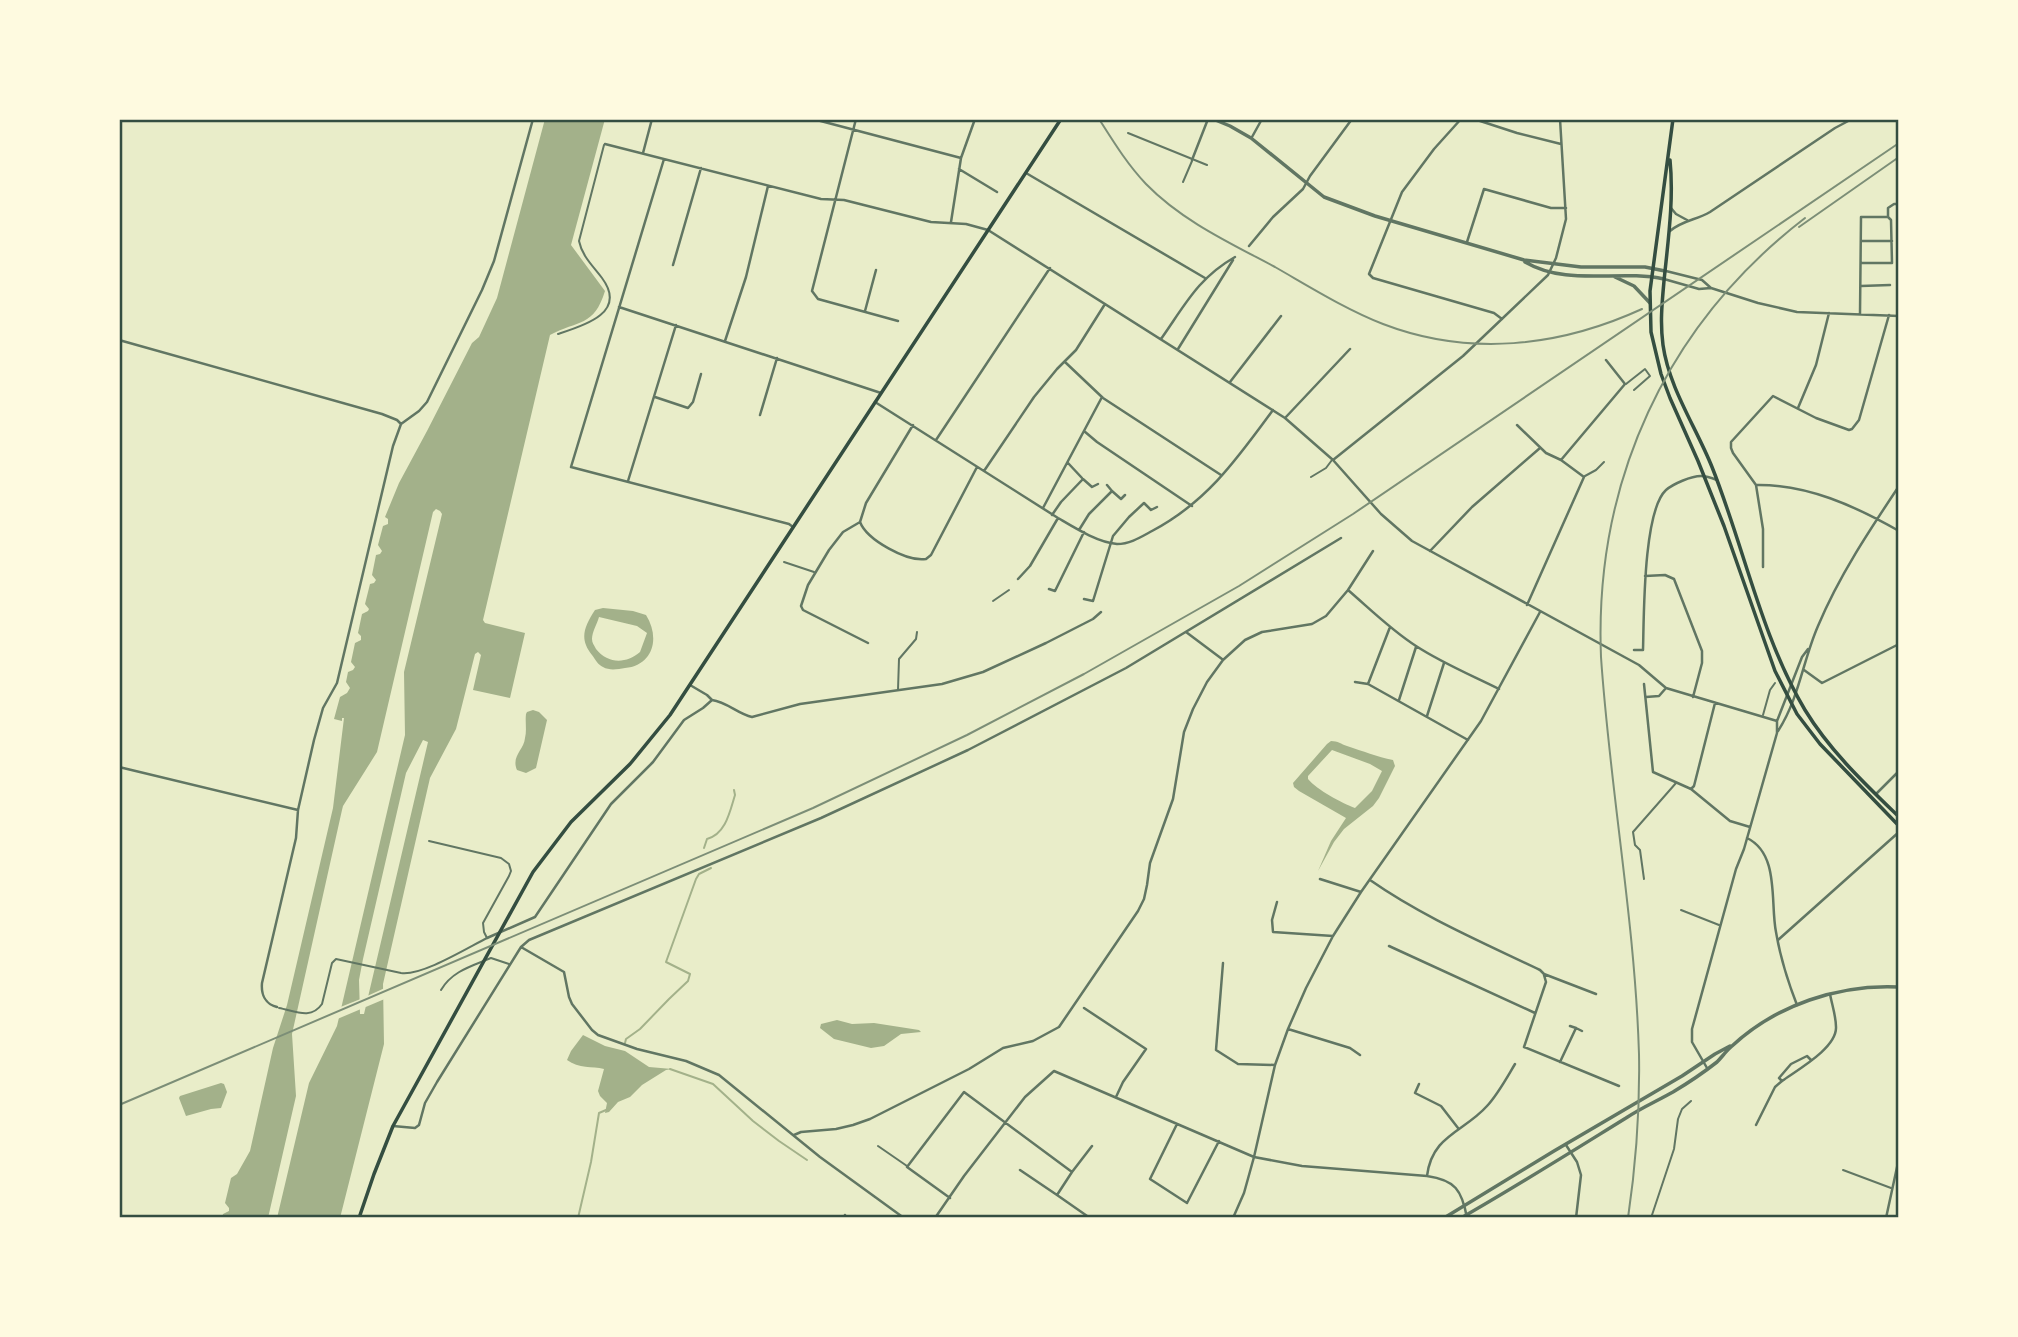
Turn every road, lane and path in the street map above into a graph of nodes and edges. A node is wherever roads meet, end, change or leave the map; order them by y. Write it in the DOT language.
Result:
graph roads {
  1 [pos="533,119"];
  2 [pos="652,119"];
  3 [pos="813,119"];
  4 [pos="856,119"];
  5 [pos="975,119"];
  6 [pos="1061,119"];
  7 [pos="1208,119"];
  8 [pos="1213,119"];
  9 [pos="1262,119"];
  10 [pos="1352,119"];
  11 [pos="1453,119"];
  12 [pos="1474,119"];
  13 [pos="1560,119"];
  14 [pos="1673,119"];
  15 [pos="1852,119"];
  16 [pos="1459,120"];
  17 [pos="853,130"];
  18 [pos="1128,133"];
  19 [pos="1251,138"];
  20 [pos="605,144"];
  21 [pos="1561,144"];
  22 [pos="643,153"];
  23 [pos="1669,154"];
  24 [pos="961,158"];
  25 [pos="664,159"];
  26 [pos="1192,160"];
  27 [pos="1207,165"];
  28 [pos="701,168"];
  29 [pos="959,169"];
  30 [pos="1026,173"];
  31 [pos="1183,182"];
  32 [pos="1306,184"];
  33 [pos="768,186"];
  34 [pos="997,192"];
  35 [pos="835,199"];
  36 [pos="1899,204"];
  37 [pos="1670,207"];
  38 [pos="1566,208"];
  39 [pos="1888,217"];
  40 [pos="1687,220"];
  41 [pos="1390,221"];
  42 [pos="951,222"];
  43 [pos="988,230"];
  44 [pos="1668,233"];
  45 [pos="1861,241"];
  46 [pos="1892,241"];
  47 [pos="1466,243"];
  48 [pos="1249,246"];
  49 [pos="1524,260"];
  50 [pos="1553,264"];
  51 [pos="1861,264"];
  52 [pos="673,265"];
  53 [pos="1050,268"];
  54 [pos="1652,268"];
  55 [pos="876,270"];
  56 [pos="1665,271"];
  57 [pos="1550,272"];
  58 [pos="1613,276"];
  59 [pos="1651,276"];
  60 [pos="1206,278"];
  61 [pos="1664,279"];
  62 [pos="1890,285"];
  63 [pos="1861,286"];
  64 [pos="1711,288"];
  65 [pos="1105,303"];
  66 [pos="1650,303"];
  67 [pos="619,307"];
  68 [pos="865,312"];
  69 [pos="1829,313"];
  70 [pos="1860,314"];
  71 [pos="1889,315"];
  72 [pos="1281,316"];
  73 [pos="1899,316"];
  74 [pos="1502,319"];
  75 [pos="898,321"];
  76 [pos="676,325"];
  77 [pos="558,334"];
  78 [pos="1161,339"];
  79 [pos="119,340"];
  80 [pos="725,341"];
  81 [pos="1178,349"];
  82 [pos="1350,349"];
  83 [pos="777,358"];
  84 [pos="1606,360"];
  85 [pos="1065,362"];
  86 [pos="701,374"];
  87 [pos="1230,382"];
  88 [pos="1625,384"];
  89 [pos="1634,390"];
  90 [pos="881,393"];
  91 [pos="655,397"];
  92 [pos="1102,397"];
  93 [pos="875,402"];
  94 [pos="1798,408"];
  95 [pos="1273,410"];
  96 [pos="760,415"];
  97 [pos="1285,418"];
  98 [pos="401,424"];
  99 [pos="914,425"];
  100 [pos="1517,425"];
  101 [pos="1084,431"];
  102 [pos="936,440"];
  103 [pos="1540,448"];
  104 [pos="1333,460"];
  105 [pos="1561,460"];
  106 [pos="1604,462"];
  107 [pos="1068,463"];
  108 [pos="977,466"];
  109 [pos="984,471"];
  110 [pos="1222,475"];
  111 [pos="1704,476"];
  112 [pos="1311,477"];
  113 [pos="1584,477"];
  114 [pos="1083,479"];
  115 [pos="1717,480"];
  116 [pos="628,481"];
  117 [pos="1098,484"];
  118 [pos="1107,485"];
  119 [pos="1756,485"];
  120 [pos="1899,486"];
  121 [pos="1112,491"];
  122 [pos="1125,495"];
  123 [pos="1141,499"];
  124 [pos="1144,503"];
  125 [pos="1192,506"];
  126 [pos="1157,507"];
  127 [pos="1043,508"];
  128 [pos="1052,514"];
  129 [pos="1058,518"];
  130 [pos="1877,519"];
  131 [pos="860,522"];
  132 [pos="793,527"];
  133 [pos="1081,531"];
  134 [pos="1899,531"];
  135 [pos="1341,538"];
  136 [pos="1109,542"];
  137 [pos="1373,551"];
  138 [pos="1429,552"];
  139 [pos="784,562"];
  140 [pos="1763,567"];
  141 [pos="815,573"];
  142 [pos="1645,576"];
  143 [pos="1018,579"];
  144 [pos="1049,589"];
  145 [pos="1009,590"];
  146 [pos="1348,590"];
  147 [pos="1084,599"];
  148 [pos="993,601"];
  149 [pos="1527,605"];
  150 [pos="1101,612"];
  151 [pos="1540,612"];
  152 [pos="1390,627"];
  153 [pos="917,632"];
  154 [pos="1186,632"];
  155 [pos="868,643"];
  156 [pos="1899,644"];
  157 [pos="1416,646"];
  158 [pos="1808,649"];
  159 [pos="1634,650"];
  160 [pos="1223,660"];
  161 [pos="1444,663"];
  162 [pos="1804,670"];
  163 [pos="1354,682"];
  164 [pos="1792,682"];
  165 [pos="1368,684"];
  166 [pos="1644,684"];
  167 [pos="1775,684"];
  168 [pos="690,685"];
  169 [pos="1666,688"];
  170 [pos="1499,689"];
  171 [pos="898,691"];
  172 [pos="1796,691"];
  173 [pos="1787,694"];
  174 [pos="1646,697"];
  175 [pos="1693,697"];
  176 [pos="712,700"];
  177 [pos="1399,701"];
  178 [pos="1715,703"];
  179 [pos="1792,703"];
  180 [pos="1763,716"];
  181 [pos="1427,717"];
  182 [pos="1777,721"];
  183 [pos="1777,733"];
  184 [pos="1468,740"];
  185 [pos="119,767"];
  186 [pos="1899,771"];
  187 [pos="1676,782"];
  188 [pos="1691,789"];
  189 [pos="1876,795"];
  190 [pos="298,810"];
  191 [pos="1899,817"];
  192 [pos="1899,826"];
  193 [pos="1750,827"];
  194 [pos="1899,832"];
  195 [pos="1747,838"];
  196 [pos="429,841"];
  197 [pos="1320,879"];
  198 [pos="1644,879"];
  199 [pos="1370,880"];
  200 [pos="1361,892"];
  201 [pos="1277,902"];
  202 [pos="1681,910"];
  203 [pos="1720,925"];
  204 [pos="1334,936"];
  205 [pos="487,938"];
  206 [pos="1778,940"];
  207 [pos="1389,946"];
  208 [pos="521,947"];
  209 [pos="1223,963"];
  210 [pos="510,965"];
  211 [pos="1544,974"];
  212 [pos="1899,986"];
  213 [pos="441,990"];
  214 [pos="1830,994"];
  215 [pos="1596,995"];
  216 [pos="1797,1005"];
  217 [pos="277,1007"];
  218 [pos="1084,1008"];
  219 [pos="1535,1013"];
  220 [pos="1570,1026"];
  221 [pos="1576,1028"];
  222 [pos="1288,1029"];
  223 [pos="1583,1031"];
  224 [pos="1732,1046"];
  225 [pos="1360,1055"];
  226 [pos="1811,1060"];
  227 [pos="1703,1061"];
  228 [pos="1560,1062"];
  229 [pos="1515,1064"];
  230 [pos="1275,1065"];
  231 [pos="1707,1069"];
  232 [pos="1782,1082"];
  233 [pos="1419,1084"];
  234 [pos="1619,1086"];
  235 [pos="1116,1097"];
  236 [pos="1691,1101"];
  237 [pos="1006,1123"];
  238 [pos="1177,1124"];
  239 [pos="1756,1125"];
  240 [pos="394,1126"];
  241 [pos="1458,1128"];
  242 [pos="794,1135"];
  243 [pos="1219,1141"];
  244 [pos="1566,1144"];
  245 [pos="878,1146"];
  246 [pos="1092,1146"];
  247 [pos="1570,1152"];
  248 [pos="1254,1157"];
  249 [pos="1899,1158"];
  250 [pos="908,1167"];
  251 [pos="1020,1170"];
  252 [pos="1843,1170"];
  253 [pos="1073,1172"];
  254 [pos="1427,1176"];
  255 [pos="1892,1189"];
  256 [pos="1057,1195"];
  257 [pos="950,1198"];
  258 [pos="1464,1205"];
  259 [pos="1467,1216"];
  260 [pos="359,1218"];
  261 [pos="904,1218"];
  262 [pos="935,1218"];
  263 [pos="1090,1218"];
  264 [pos="1233,1218"];
  265 [pos="1444,1218"];
  266 [pos="1461,1218"];
  267 [pos="1576,1218"];
  268 [pos="1651,1218"];
  269 [pos="1886,1218"];
  1 -- 98 [label="street"];
  2 -- 22 [label="street"];
  3 -- 17 [label="street"];
  4 -- 17 [label="street"];
  5 -- 24 [label="street"];
  6 -- 30 [label="main road"];
  7 -- 26 [label="street"];
  8 -- 19 [label="street"];
  9 -- 19 [label="street"];
  10 -- 32 [label="street"];
  11 -- 16 [label="street"];
  12 -- 21 [label="street"];
  13 -- 21 [label="street"];
  14 -- 23 [label="main road"];
  15 -- 40 [label="street"];
  16 -- 41 [label="street"];
  17 -- 24 [label="street"];
  17 -- 35 [label="street"];
  18 -- 26 [label="street"];
  19 -- 32 [label="street"];
  20 -- 22 [label="street"];
  20 -- 77 [label="street"];
  21 -- 38 [label="street"];
  22 -- 25 [label="street"];
  23 -- 37 [label="main road"];
  23 -- 54 [label="main road"];
  24 -- 29 [label="street"];
  25 -- 28 [label="street"];
  25 -- 67 [label="street"];
  26 -- 27 [label="street"];
  26 -- 31 [label="street"];
  28 -- 33 [label="street"];
  28 -- 52 [label="street"];
  29 -- 34 [label="street"];
  29 -- 42 [label="street"];
  30 -- 43 [label="main road"];
  30 -- 60 [label="street"];
  32 -- 41 [label="street"];
  32 -- 48 [label="street"];
  33 -- 35 [label="street"];
  33 -- 80 [label="street"];
  35 -- 42 [label="street"];
  35 -- 68 [label="street"];
  36 -- 39 [label="street"];
  37 -- 40 [label="street"];
  37 -- 44 [label="main road"];
  38 -- 47 [label="street"];
  38 -- 50 [label="street"];
  39 -- 45 [label="street"];
  39 -- 46 [label="street"];
  40 -- 44 [label="street"];
  41 -- 47 [label="street"];
  41 -- 74 [label="street"];
  42 -- 43 [label="street"];
  43 -- 53 [label="street"];
  43 -- 90 [label="main road"];
  44 -- 56 [label="main road"];
  45 -- 46 [label="street"];
  45 -- 51 [label="street"];
  46 -- 51 [label="street"];
  47 -- 49 [label="street"];
  49 -- 50 [label="street"];
  49 -- 57 [label="street"];
  50 -- 54 [label="street"];
  50 -- 57 [label="street"];
  51 -- 63 [label="street"];
  53 -- 65 [label="street"];
  53 -- 102 [label="street"];
  54 -- 56 [label="street"];
  54 -- 59 [label="main road"];
  55 -- 68 [label="street"];
  56 -- 61 [label="main road"];
  56 -- 64 [label="street"];
  57 -- 58 [label="street"];
  57 -- 74 [label="street"];
  58 -- 59 [label="street"];
  58 -- 66 [label="street"];
  59 -- 61 [label="street"];
  59 -- 66 [label="main road"];
  60 -- 78 [label="street"];
  60 -- 81 [label="street"];
  61 -- 64 [label="street"];
  61 -- 115 [label="main road"];
  62 -- 63 [label="street"];
  63 -- 70 [label="street"];
  64 -- 69 [label="street"];
  65 -- 78 [label="street"];
  65 -- 85 [label="street"];
  66 -- 111 [label="main road"];
  67 -- 76 [label="street"];
  67 -- 116 [label="street"];
  68 -- 75 [label="street"];
  69 -- 70 [label="street"];
  69 -- 94 [label="street"];
  70 -- 71 [label="street"];
  71 -- 73 [label="street"];
  71 -- 94 [label="street"];
  72 -- 87 [label="street"];
  74 -- 104 [label="street"];
  76 -- 80 [label="street"];
  76 -- 91 [label="street"];
  78 -- 81 [label="street"];
  79 -- 98 [label="street"];
  80 -- 83 [label="street"];
  81 -- 87 [label="street"];
  82 -- 97 [label="street"];
  83 -- 90 [label="street"];
  83 -- 96 [label="street"];
  84 -- 88 [label="street"];
  85 -- 92 [label="street"];
  85 -- 109 [label="street"];
  86 -- 91 [label="street"];
  87 -- 95 [label="street"];
  88 -- 89 [label="street"];
  88 -- 105 [label="street"];
  90 -- 93 [label="main road"];
  91 -- 116 [label="street"];
  92 -- 101 [label="street"];
  92 -- 110 [label="street"];
  93 -- 99 [label="street"];
  93 -- 132 [label="main road"];
  94 -- 119 [label="street"];
  95 -- 97 [label="street"];
  95 -- 110 [label="street"];
  97 -- 104 [label="street"];
  98 -- 190 [label="street"];
  99 -- 102 [label="street"];
  99 -- 131 [label="street"];
  100 -- 103 [label="street"];
  101 -- 107 [label="street"];
  101 -- 125 [label="street"];
  102 -- 108 [label="street"];
  103 -- 105 [label="street"];
  103 -- 138 [label="street"];
  104 -- 112 [label="street"];
  104 -- 138 [label="street"];
  105 -- 113 [label="street"];
  106 -- 113 [label="street"];
  107 -- 114 [label="street"];
  107 -- 127 [label="street"];
  108 -- 109 [label="street"];
  108 -- 131 [label="street"];
  109 -- 127 [label="street"];
  110 -- 125 [label="street"];
  111 -- 115 [label="street"];
  111 -- 142 [label="street"];
  111 -- 173 [label="main road"];
  113 -- 149 [label="street"];
  114 -- 117 [label="street"];
  114 -- 128 [label="street"];
  115 -- 164 [label="main road"];
  116 -- 132 [label="street"];
  118 -- 121 [label="street"];
  119 -- 130 [label="street"];
  119 -- 140 [label="street"];
  120 -- 130 [label="street"];
  121 -- 122 [label="street"];
  121 -- 133 [label="street"];
  123 -- 124 [label="street"];
  124 -- 126 [label="street"];
  124 -- 136 [label="street"];
  125 -- 136 [label="street"];
  127 -- 128 [label="street"];
  128 -- 129 [label="street"];
  129 -- 133 [label="street"];
  129 -- 143 [label="street"];
  130 -- 134 [label="street"];
  130 -- 158 [label="street"];
  131 -- 141 [label="street"];
  132 -- 168 [label="main road"];
  133 -- 136 [label="street"];
  133 -- 144 [label="street"];
  135 -- 154 [label="street"];
  136 -- 147 [label="street"];
  137 -- 146 [label="street"];
  138 -- 149 [label="street"];
  139 -- 141 [label="street"];
  141 -- 155 [label="street"];
  142 -- 159 [label="street"];
  142 -- 175 [label="street"];
  145 -- 148 [label="street"];
  146 -- 152 [label="street"];
  146 -- 160 [label="street"];
  149 -- 151 [label="street"];
  150 -- 171 [label="street"];
  151 -- 169 [label="street"];
  151 -- 170 [label="street"];
  152 -- 157 [label="street"];
  152 -- 165 [label="street"];
  153 -- 171 [label="street"];
  154 -- 160 [label="street"];
  154 -- 208 [label="street"];
  156 -- 162 [label="street"];
  157 -- 161 [label="street"];
  157 -- 177 [label="street"];
  158 -- 162 [label="street"];
  158 -- 164 [label="street"];
  160 -- 242 [label="street"];
  161 -- 170 [label="street"];
  161 -- 181 [label="street"];
  162 -- 172 [label="street"];
  163 -- 165 [label="street"];
  164 -- 172 [label="main road"];
  164 -- 173 [label="street"];
  165 -- 177 [label="street"];
  166 -- 174 [label="street"];
  167 -- 180 [label="street"];
  168 -- 176 [label="street"];
  168 -- 240 [label="main road"];
  169 -- 174 [label="street"];
  169 -- 175 [label="street"];
  170 -- 184 [label="street"];
  171 -- 176 [label="street"];
  172 -- 179 [label="street"];
  172 -- 189 [label="main road"];
  173 -- 179 [label="main road"];
  173 -- 182 [label="street"];
  174 -- 187 [label="street"];
  175 -- 178 [label="street"];
  176 -- 205 [label="street"];
  177 -- 181 [label="street"];
  178 -- 180 [label="street"];
  178 -- 188 [label="street"];
  179 -- 183 [label="street"];
  179 -- 192 [label="main road"];
  180 -- 182 [label="street"];
  181 -- 184 [label="street"];
  182 -- 183 [label="street"];
  183 -- 193 [label="street"];
  184 -- 199 [label="street"];
  185 -- 190 [label="street"];
  186 -- 189 [label="street"];
  187 -- 188 [label="street"];
  187 -- 198 [label="street"];
  188 -- 193 [label="street"];
  189 -- 191 [label="main road"];
  190 -- 217 [label="street"];
  193 -- 195 [label="street"];
  194 -- 206 [label="street"];
  195 -- 203 [label="street"];
  195 -- 206 [label="street"];
  196 -- 205 [label="street"];
  197 -- 200 [label="street"];
  199 -- 200 [label="street"];
  199 -- 211 [label="street"];
  200 -- 204 [label="street"];
  201 -- 204 [label="street"];
  202 -- 203 [label="street"];
  203 -- 227 [label="street"];
  204 -- 222 [label="street"];
  205 -- 217 [label="street"];
  206 -- 216 [label="street"];
  207 -- 219 [label="street"];
  208 -- 210 [label="street"];
  208 -- 242 [label="street"];
  209 -- 230 [label="street"];
  210 -- 213 [label="street"];
  210 -- 240 [label="street"];
  211 -- 215 [label="street"];
  211 -- 219 [label="street"];
  212 -- 214 [label="street"];
  214 -- 216 [label="street"];
  214 -- 226 [label="street"];
  216 -- 224 [label="street"];
  218 -- 235 [label="street"];
  219 -- 228 [label="street"];
  220 -- 221 [label="street"];
  221 -- 223 [label="street"];
  221 -- 228 [label="street"];
  222 -- 225 [label="street"];
  222 -- 230 [label="street"];
  224 -- 227 [label="street"];
  224 -- 231 [label="street"];
  226 -- 232 [label="street"];
  226 -- 232 [label="street"];
  227 -- 231 [label="street"];
  227 -- 244 [label="street"];
  228 -- 234 [label="street"];
  229 -- 241 [label="street"];
  230 -- 248 [label="street"];
  231 -- 247 [label="street"];
  232 -- 239 [label="street"];
  233 -- 241 [label="street"];
  235 -- 237 [label="street"];
  235 -- 238 [label="street"];
  236 -- 268 [label="street"];
  237 -- 250 [label="street"];
  237 -- 253 [label="street"];
  237 -- 257 [label="street"];
  238 -- 243 [label="street"];
  238 -- 243 [label="street"];
  240 -- 260 [label="main road"];
  241 -- 254 [label="street"];
  242 -- 261 [label="street"];
  243 -- 248 [label="street"];
  244 -- 247 [label="street"];
  244 -- 258 [label="street"];
  245 -- 250 [label="street"];
  246 -- 253 [label="street"];
  247 -- 259 [label="street"];
  247 -- 267 [label="street"];
  248 -- 254 [label="street"];
  248 -- 264 [label="street"];
  249 -- 255 [label="street"];
  250 -- 257 [label="street"];
  251 -- 256 [label="street"];
  252 -- 255 [label="street"];
  253 -- 256 [label="street"];
  254 -- 258 [label="street"];
  255 -- 269 [label="street"];
  256 -- 263 [label="street"];
  257 -- 262 [label="street"];
  258 -- 259 [label="street"];
  258 -- 265 [label="street"];
  259 -- 266 [label="street"];
}
